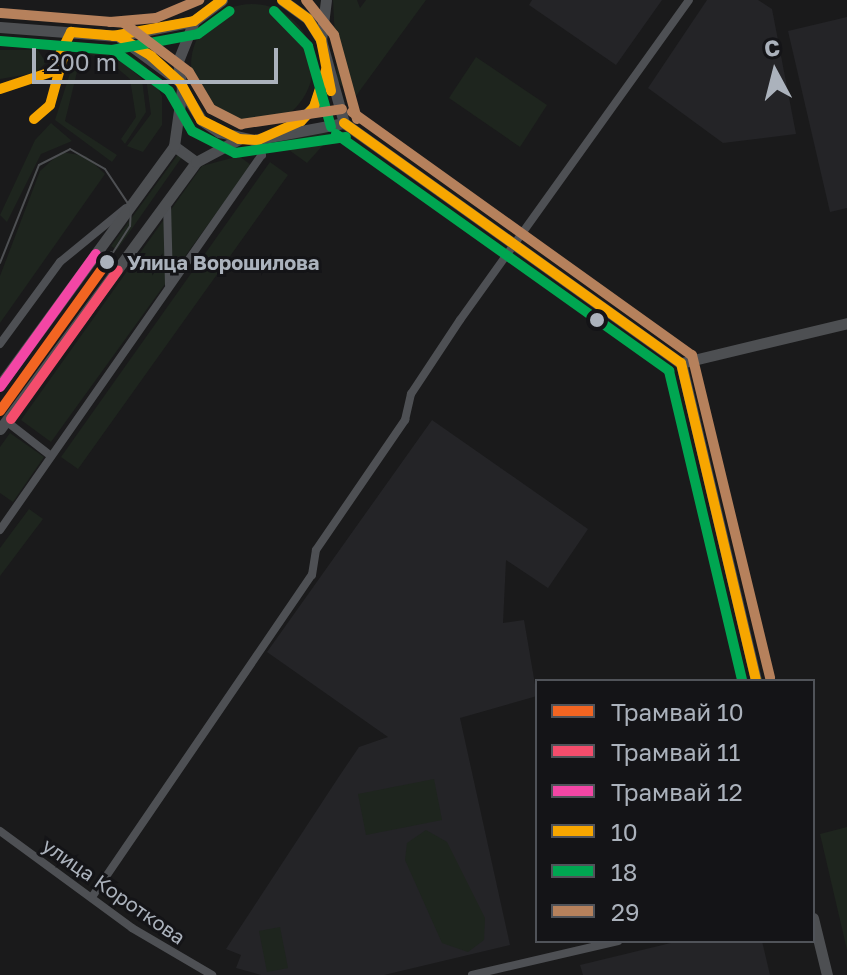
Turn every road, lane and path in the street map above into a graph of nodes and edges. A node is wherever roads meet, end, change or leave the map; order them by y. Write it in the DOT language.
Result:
graph roads {
  1 [pos="222,0"];
  2 [pos="282,0"];
  3 [pos="326,0"];
  4 [pos="689,0"];
  5 [pos="194,21"];
  6 [pos="0,27"];
  7 [pos="118,36"];
  8 [pos="321,40"];
  9 [pos="326,70"];
  10 [pos="181,86"];
  11 [pos="344,123"];
  12 [pos="285,132"];
  13 [pos="239,139"];
  14 [pos="258,140"];
  15 [pos="174,146"];
  16 [pos="196,162"];
  17 [pos="133,202"];
  18 [pos="167,203"];
  19 [pos="517,246"];
  20 [pos="169,286"];
  21 [pos="847,323"];
  22 [pos="0,344"];
  23 [pos="681,363"];
  24 [pos="0,385"];
  25 [pos="3,425"];
  26 [pos="51,456"];
  27 [pos="0,530"];
  28 [pos="756,679"];
  29 [pos="0,831"];
  30 [pos="92,897"];
  31 [pos="815,926"];
  32 [pos="609,943"];
  33 [pos="212,975"];
  34 [pos="472,975"];
  35 [pos="827,975"];
  1 -- 5 [label="main road"];
  2 -- 8 [label="main road"];
  3 -- 8 [label="main road"];
  4 -- 19 [label="street"];
  5 -- 7 [label="main road"];
  5 -- 10 [label="main road"];
  6 -- 7 [label="main road"];
  7 -- 10 [label="main road"];
  8 -- 9 [label="main road"];
  9 -- 11 [label="main road"];
  9 -- 12 [label="main road"];
  10 -- 13 [label="main road"];
  10 -- 15 [label="main road"];
  11 -- 12 [label="main road"];
  11 -- 19 [label="main road"];
  12 -- 14 [label="main road"];
  13 -- 14 [label="main road"];
  13 -- 16 [label="main road"];
  14 -- 20 [label="street"];
  15 -- 16 [label="main road"];
  15 -- 17 [label="main road"];
  16 -- 18 [label="main road"];
  17 -- 22 [label="street"];
  17 -- 24 [label="main road"];
  18 -- 20 [label="street"];
  18 -- 25 [label="main road"];
  19 -- 23 [label="main road"];
  19 -- 30 [label="street"];
  20 -- 26 [label="street"];
  21 -- 23 [label="main road"];
  23 -- 28 [label="main road"];
  25 -- 26 [label="street"];
  26 -- 27 [label="street"];
  29 -- 30 [label="street, улица Короткова"];
  30 -- 33 [label="street, улица Короткова"];
  31 -- 35 [label="main road"];
  32 -- 34 [label="street"];
}
